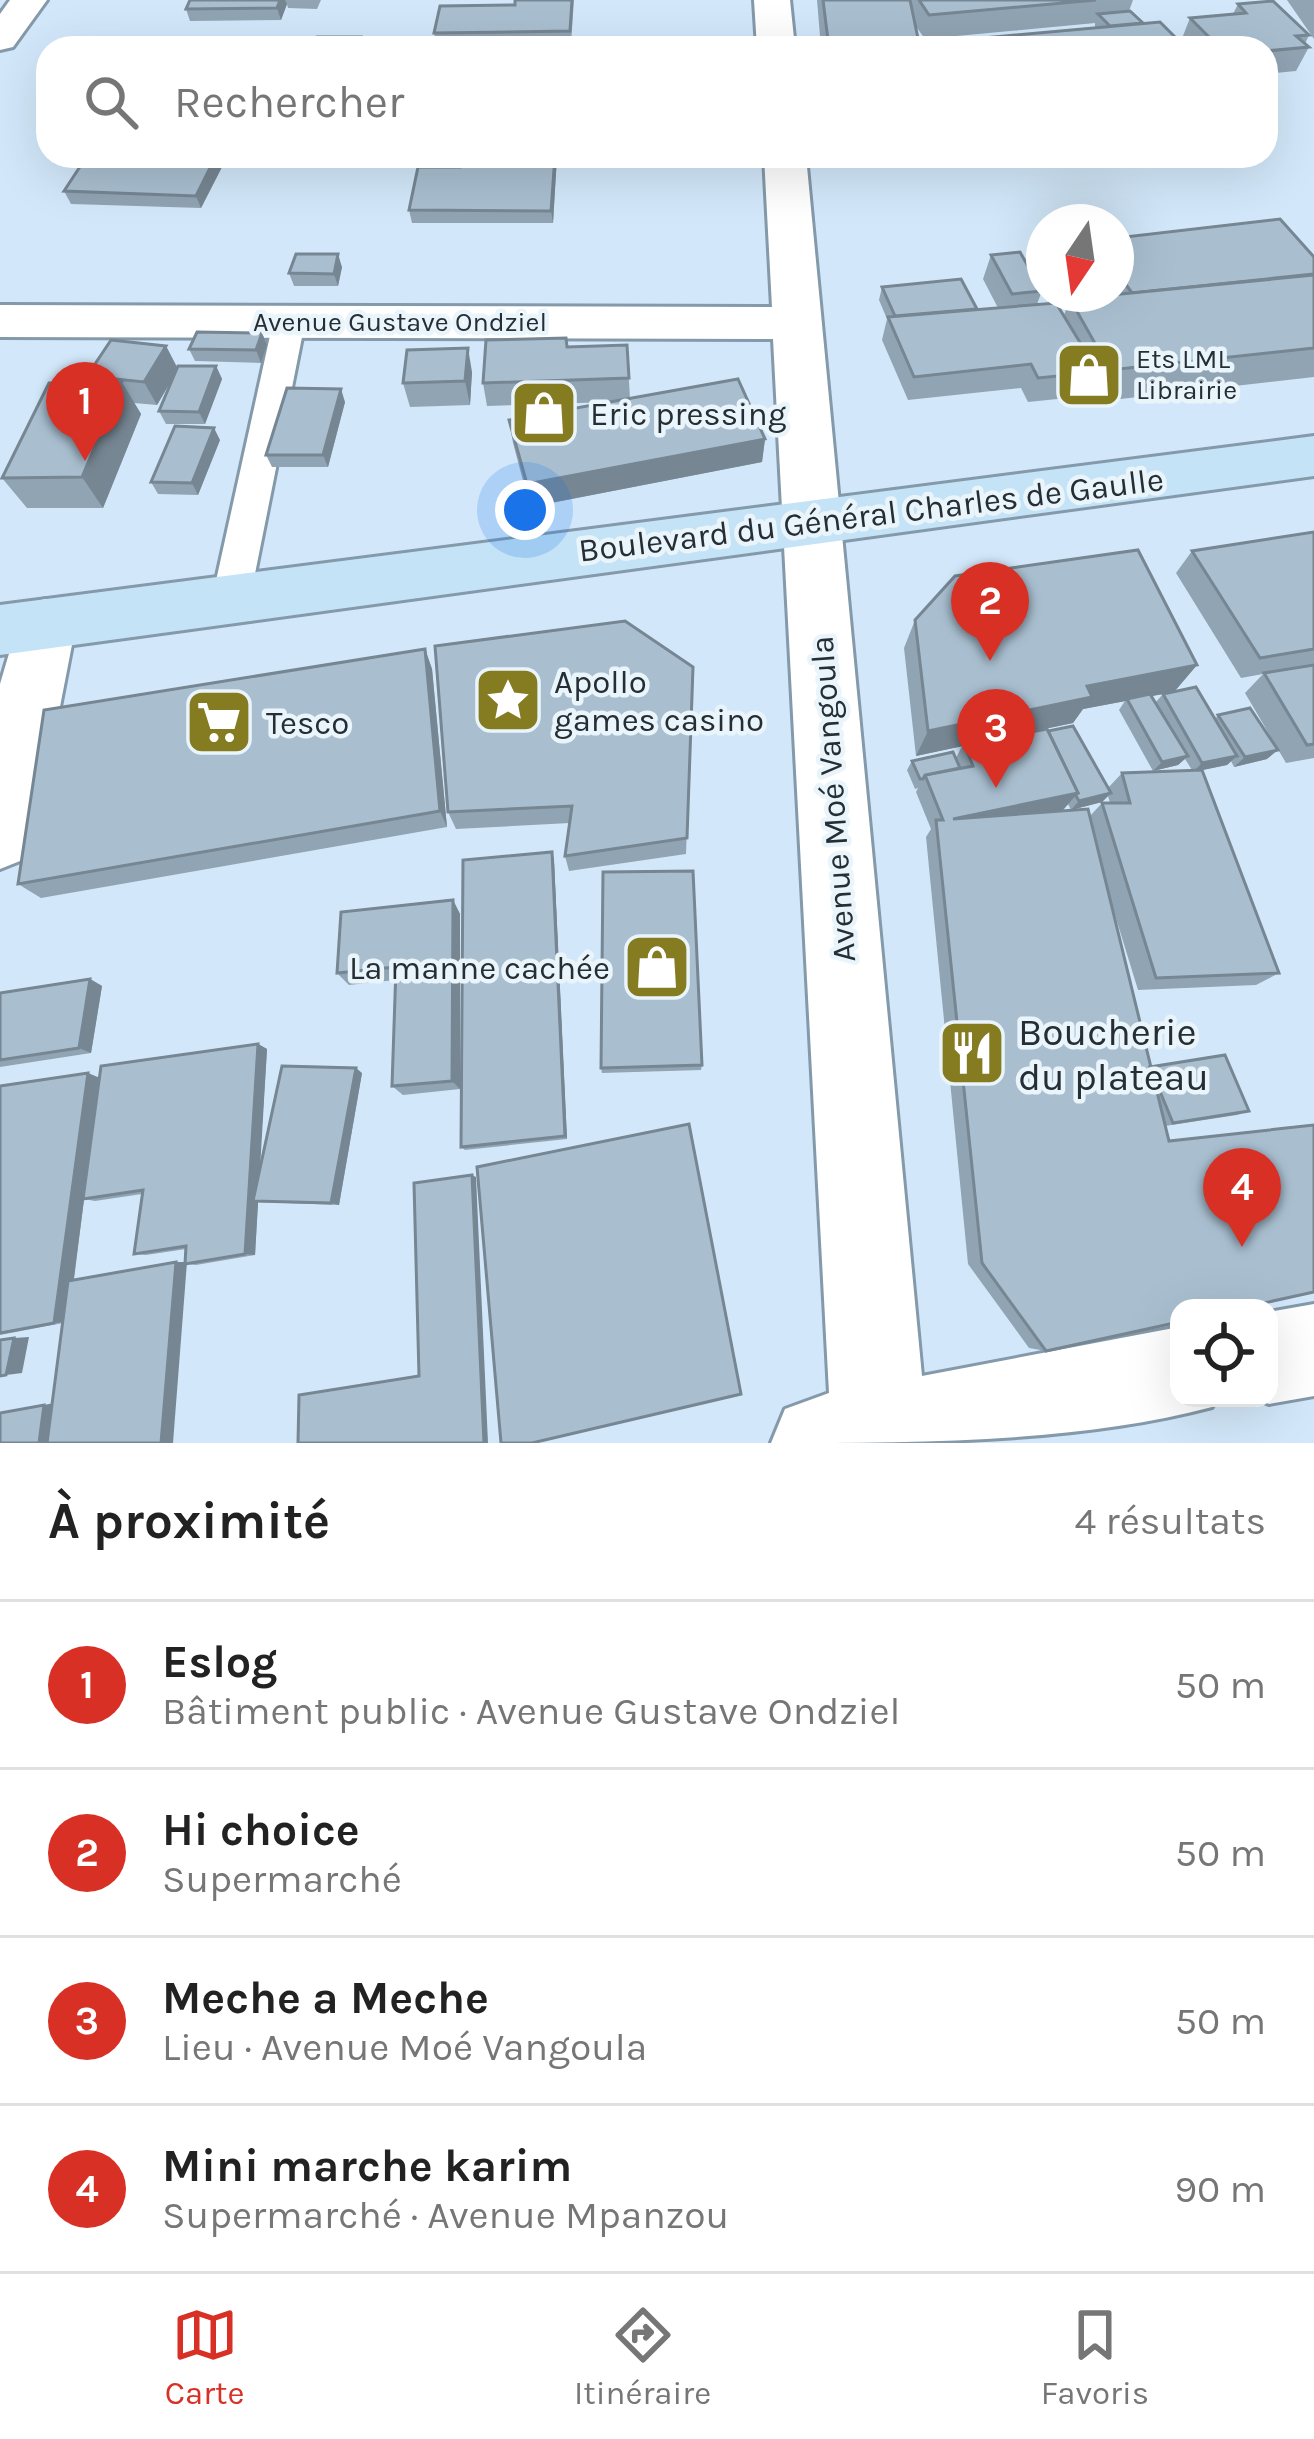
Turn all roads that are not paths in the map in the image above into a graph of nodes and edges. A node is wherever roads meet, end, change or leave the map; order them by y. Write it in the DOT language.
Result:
graph roads {
  1 [pos="29,0"];
  2 [pos="772,0"];
  3 [pos="775,36"];
  4 [pos="0,39"];
  5 [pos="786,168"];
  6 [pos="0,321"];
  7 [pos="289,322"];
  8 [pos="799,323"];
  9 [pos="1314,456"];
  10 [pos="812,521"];
  11 [pos="232,599"];
  12 [pos="22,627"];
  13 [pos="0,836"];
  14 [pos="1314,1349"];
  15 [pos="1278,1356"];
  16 [pos="1170,1376"];
  17 [pos="859,1438"];
  1 -- 4 [label="street"];
  2 -- 3 [label="street"];
  5 -- 8 [label="street, Avenue Moé Vangoula"];
  6 -- 7 [label="street, Avenue Gustave Ondziel"];
  7 -- 8 [label="street, Avenue Gustave Ondziel"];
  7 -- 11 [label="lane"];
  8 -- 10 [label="street, Avenue Moé Vangoula"];
  9 -- 10 [label="main road, Boulevard du Général Charles de Gaulle"];
  10 -- 11 [label="main road, Boulevard du Général Charles de Gaulle"];
  10 -- 17 [label="street, Avenue Moé Vangoula"];
  11 -- 12 [label="main road, Boulevard du Général Charles de Gaulle"];
  12 -- 13 [label="street"];
  14 -- 15 [label="street"];
  16 -- 17 [label="street"];
}
